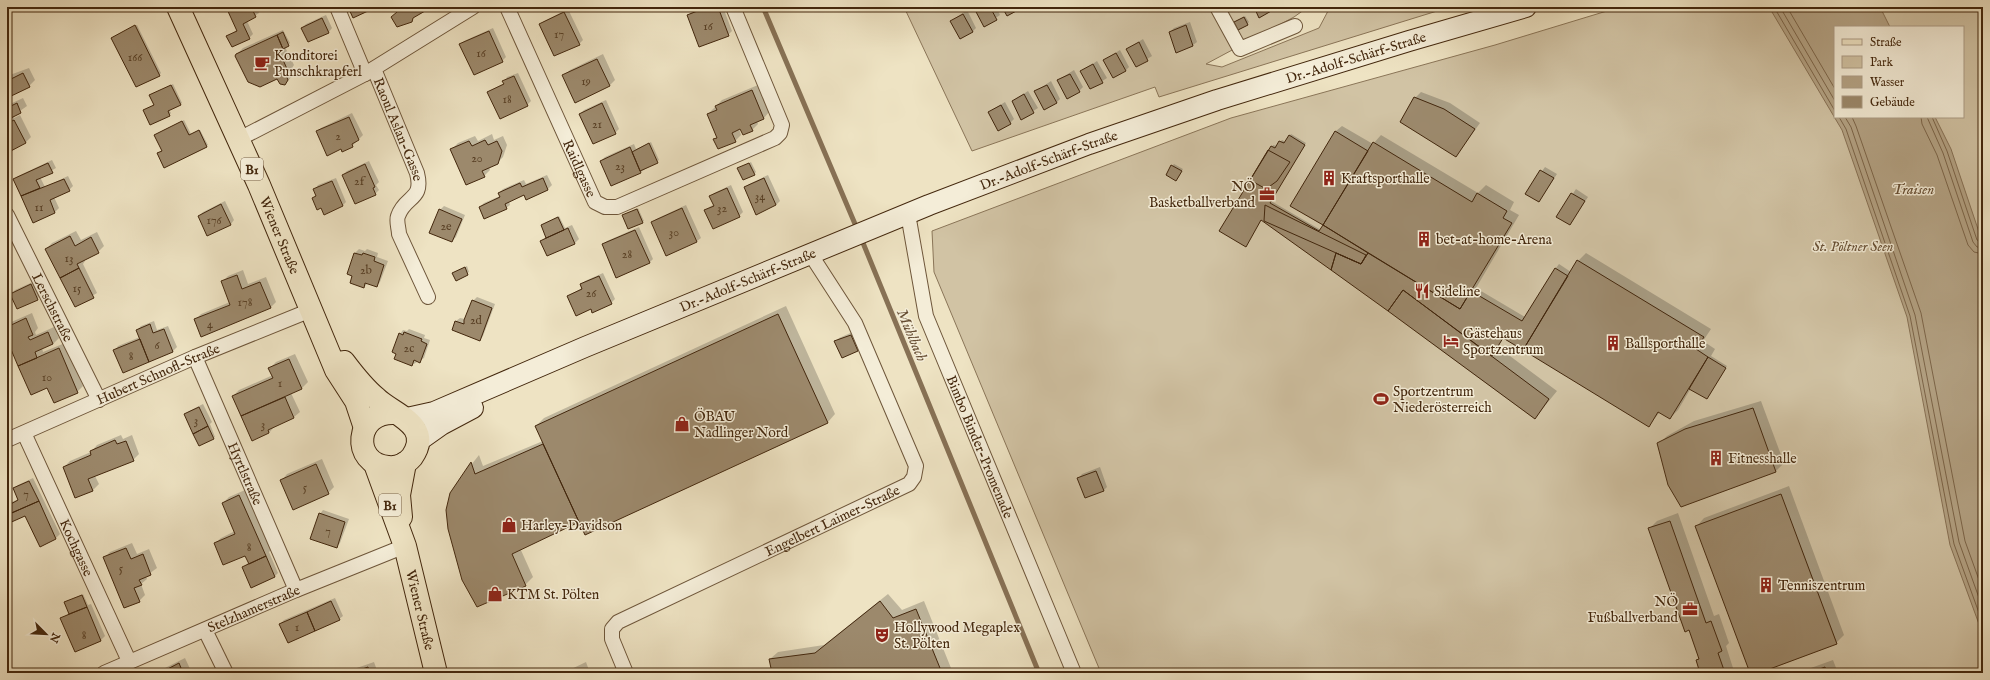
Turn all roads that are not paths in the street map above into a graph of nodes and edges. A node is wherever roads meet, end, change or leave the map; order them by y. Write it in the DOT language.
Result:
graph roads {
  1 [pos="178,7"];
  2 [pos="337,7"];
  3 [pos="473,7"];
  4 [pos="507,7"];
  5 [pos="733,7"];
  6 [pos="1218,7"];
  7 [pos="1526,7"];
  8 [pos="1295,26"];
  9 [pos="370,72"];
  10 [pos="238,139"];
  11 [pos="908,214"];
  12 [pos="7,215"];
  13 [pos="811,255"];
  14 [pos="428,297"];
  15 [pos="311,310"];
  16 [pos="321,332"];
  17 [pos="584,347"];
  18 [pos="195,357"];
  19 [pos="99,400"];
  20 [pos="401,416"];
  21 [pos="365,428"];
  22 [pos="24,433"];
  23 [pos="7,440"];
  24 [pos="417,442"];
  25 [pos="405,463"];
  26 [pos="375,464"];
  27 [pos="405,546"];
  28 [pos="296,590"];
  29 [pos="205,630"];
  30 [pos="129,662"];
  31 [pos="104,673"];
  32 [pos="226,673"];
  33 [pos="436,673"];
  34 [pos="626,673"];
  35 [pos="1074,673"];
  1 -- 10 [label="main road, Wiener Straße / B1"];
  2 -- 9 [label="street"];
  3 -- 9 [label="street, Raoul Aslan-Gasse"];
  4 -- 5 [label="street, Raidlgasse"];
  6 -- 8 [label="street"];
  7 -- 11 [label="street, Dr.-Adolf-Schärf-Straße"];
  9 -- 10 [label="street, Raoul Aslan-Gasse"];
  9 -- 14 [label="street, Raoul Aslan-Gasse"];
  10 -- 15 [label="main road, Wiener Straße / B1"];
  11 -- 13 [label="street, Dr.-Adolf-Schärf-Straße"];
  11 -- 35 [label="street, Bimbo Binder-Promenade"];
  12 -- 19 [label="street, Lerschstraße"];
  13 -- 17 [label="street, Dr.-Adolf-Schärf-Straße"];
  13 -- 34 [label="street, Engelbert Laimer-Straße"];
  15 -- 16 [label="main road, Wiener Straße / B1"];
  15 -- 18 [label="street, Hubert Schnofl-Straße"];
  16 -- 20 [label="main road, B1"];
  16 -- 21 [label="main road, B1"];
  17 -- 20 [label="street, Dr.-Adolf-Schärf-Straße"];
  17 -- 24 [label="street, Dr.-Adolf-Schärf-Straße"];
  18 -- 19 [label="street, Hubert Schnofl-Straße"];
  18 -- 28 [label="street, Hyrtlstraße"];
  19 -- 22 [label="street, Hubert Schnofl-Straße"];
  20 -- 21 [label="main road"];
  20 -- 24 [label="main road, B1"];
  21 -- 26 [label="main road, B1"];
  22 -- 23 [label="street, Hubert Schnofl-Straße"];
  22 -- 30 [label="street, Kochgasse"];
  24 -- 25 [label="main road, B1"];
  25 -- 26 [label="main road"];
  25 -- 27 [label="main road, Wiener Straße / B1"];
  26 -- 27 [label="main road, Wiener Straße / B1"];
  27 -- 28 [label="street, Stelzhamerstraße"];
  27 -- 33 [label="main road, Wiener Straße / B1"];
  28 -- 29 [label="street, Stelzhamerstraße"];
  29 -- 30 [label="street, Stelzhamerstraße"];
  29 -- 32 [label="street"];
  30 -- 31 [label="street, Stelzhamerstraße"];
}
